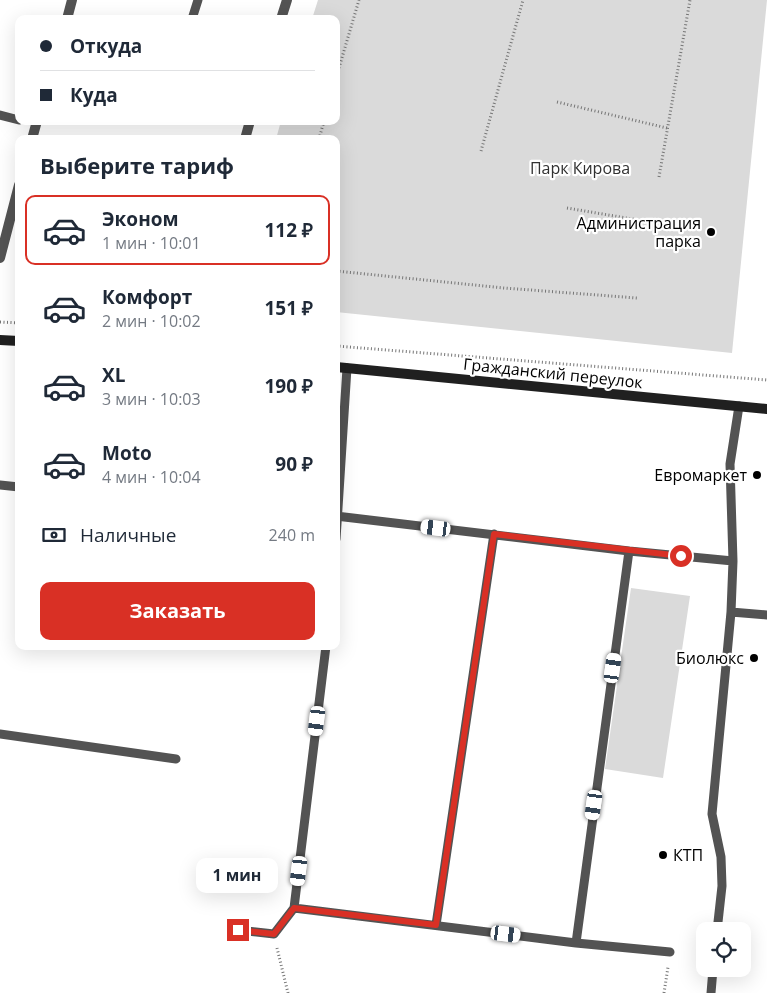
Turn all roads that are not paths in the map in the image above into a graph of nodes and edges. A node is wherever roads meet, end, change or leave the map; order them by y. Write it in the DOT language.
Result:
graph roads {
  1 [pos="72,0"];
  2 [pos="198,0"];
  3 [pos="287,0"];
  4 [pos="68,15"];
  5 [pos="193,15"];
  6 [pos="282,15"];
  7 [pos="0,115"];
  8 [pos="15,120"];
  9 [pos="15,201"];
  10 [pos="0,258"];
  11 [pos="0,340"];
  12 [pos="15,342"];
  13 [pos="342,367"];
  14 [pos="739,406"];
  15 [pos="767,409"];
  16 [pos="340,427"];
  17 [pos="0,485"];
  18 [pos="15,486"];
  19 [pos="340,516"];
  20 [pos="494,534"];
  21 [pos="629,551"];
  22 [pos="733,561"];
  23 [pos="731,612"];
  24 [pos="767,615"];
  25 [pos="326,650"];
  26 [pos="0,734"];
  27 [pos="176,759"];
  28 [pos="294,908"];
  29 [pos="718,922"];
  30 [pos="436,925"];
  31 [pos="238,930"];
  32 [pos="576,942"];
  33 [pos="670,952"];
  34 [pos="712,977"];
  35 [pos="711,993"];
  1 -- 4 [label="street"];
  2 -- 5 [label="lane"];
  3 -- 6 [label="street"];
  7 -- 8 [label="lane"];
  9 -- 10 [label="street"];
  11 -- 12 [label="street"];
  13 -- 14 [label="street, Гражданский переулок"];
  13 -- 16 [label="lane"];
  14 -- 15 [label="street, Гражданский переулок"];
  14 -- 22 [label="lane"];
  17 -- 18 [label="lane"];
  19 -- 20 [label="lane"];
  20 -- 21 [label="lane"];
  20 -- 30 [label="lane"];
  21 -- 22 [label="lane"];
  21 -- 32 [label="lane"];
  22 -- 23 [label="lane"];
  23 -- 24 [label="lane"];
  23 -- 29 [label="lane"];
  25 -- 28 [label="lane"];
  26 -- 27 [label="lane"];
  28 -- 30 [label="lane"];
  28 -- 31 [label="lane"];
  30 -- 32 [label="lane"];
  32 -- 33 [label="lane"];
  34 -- 35 [label="lane"];
}
